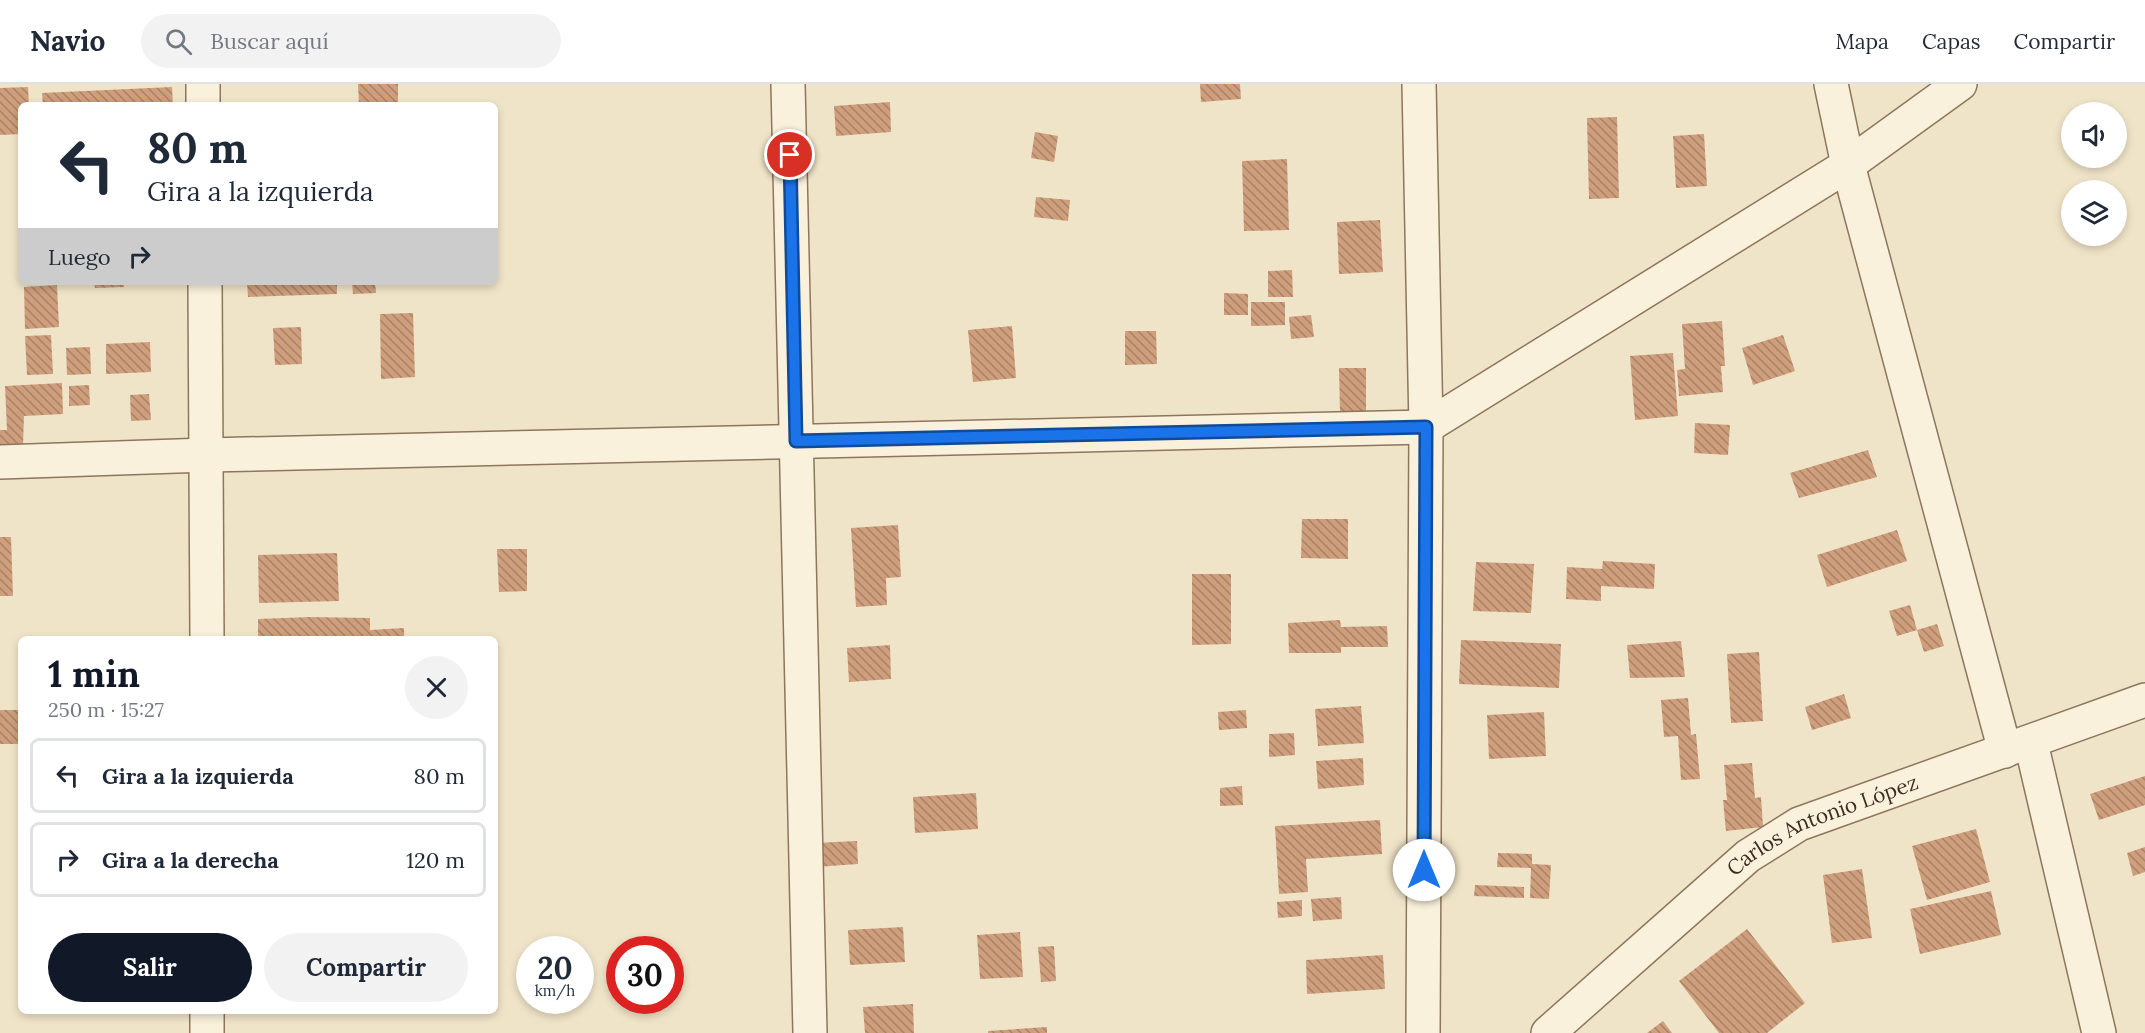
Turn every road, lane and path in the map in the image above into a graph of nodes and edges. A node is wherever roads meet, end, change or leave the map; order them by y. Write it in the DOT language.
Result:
graph roads {
  1 [pos="203,84"];
  2 [pos="788,84"];
  3 [pos="1419,84"];
  4 [pos="1831,84"];
  5 [pos="1960,84"];
  6 [pos="203,102"];
  7 [pos="1848,165"];
  8 [pos="205,285"];
  9 [pos="1426,427"];
  10 [pos="796,441"];
  11 [pos="207,454"];
  12 [pos="0,462"];
  13 [pos="207,636"];
  14 [pos="2145,700"];
  15 [pos="2018,747"];
  16 [pos="207,1014"];
  17 [pos="207,1033"];
  18 [pos="810,1033"];
  19 [pos="1423,1033"];
  20 [pos="1548,1033"];
  21 [pos="2099,1033"];
  1 -- 6 [label="street"];
  2 -- 10 [label="street"];
  3 -- 9 [label="street"];
  4 -- 7 [label="street"];
  5 -- 7 [label="street"];
  7 -- 9 [label="street"];
  7 -- 15 [label="street"];
  8 -- 11 [label="street"];
  9 -- 10 [label="street"];
  9 -- 19 [label="street"];
  10 -- 11 [label="street"];
  10 -- 18 [label="street"];
  11 -- 12 [label="street"];
  11 -- 13 [label="street"];
  14 -- 15 [label="street, Carlos Antonio López"];
  15 -- 20 [label="street, Carlos Antonio López"];
  15 -- 21 [label="street"];
  16 -- 17 [label="street"];
}
